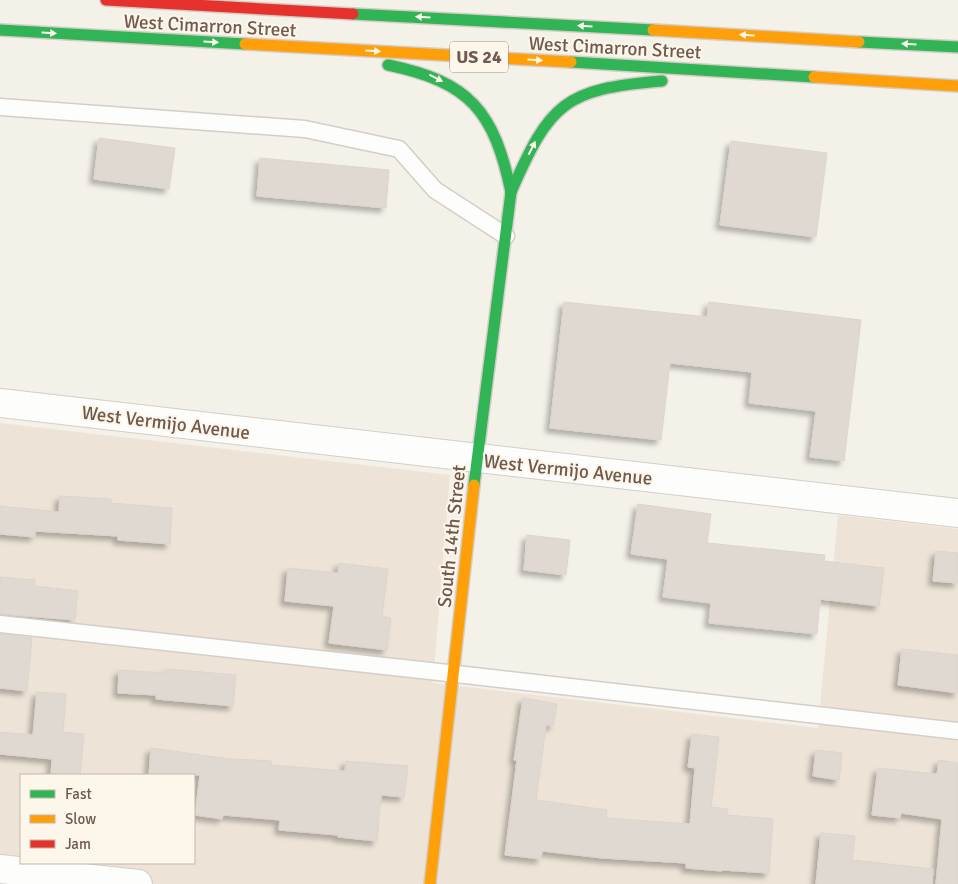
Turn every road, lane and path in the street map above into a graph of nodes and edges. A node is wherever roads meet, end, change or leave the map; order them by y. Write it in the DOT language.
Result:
graph roads {
  1 [pos="106,0"];
  2 [pos="0,30"];
  3 [pos="251,44"];
  4 [pos="958,47"];
  5 [pos="815,77"];
  6 [pos="690,80"];
  7 [pos="670,81"];
  8 [pos="958,86"];
  9 [pos="0,106"];
  10 [pos="511,192"];
  11 [pos="506,236"];
  12 [pos="0,403"];
  13 [pos="477,459"];
  14 [pos="958,513"];
  15 [pos="0,624"];
  16 [pos="453,674"];
  17 [pos="958,731"];
  18 [pos="0,869"];
  19 [pos="138,884"];
  20 [pos="430,884"];
  4 -- 1 [label="main road, West Cimarron Street / US 24, one-way"];
  2 -- 3 [label="main road, West Cimarron Street / US 24, one-way"];
  3 -- 5 [label="main road, West Cimarron Street / US 24, one-way"];
  3 -- 10 [label="main road, one-way"];
  5 -- 6 [label="main road"];
  5 -- 8 [label="main road, West Cimarron Street / US 24"];
  10 -- 7 [label="main road, one-way"];
  9 -- 11 [label="lane"];
  10 -- 11 [label="main road, South 14th Street"];
  11 -- 13 [label="main road, South 14th Street"];
  12 -- 13 [label="street, West Vermijo Avenue"];
  13 -- 14 [label="street, West Vermijo Avenue"];
  13 -- 16 [label="main road, South 14th Street"];
  15 -- 16 [label="lane"];
  16 -- 17 [label="lane"];
  16 -- 20 [label="main road, South 14th Street"];
  18 -- 19 [label="street"];
}
